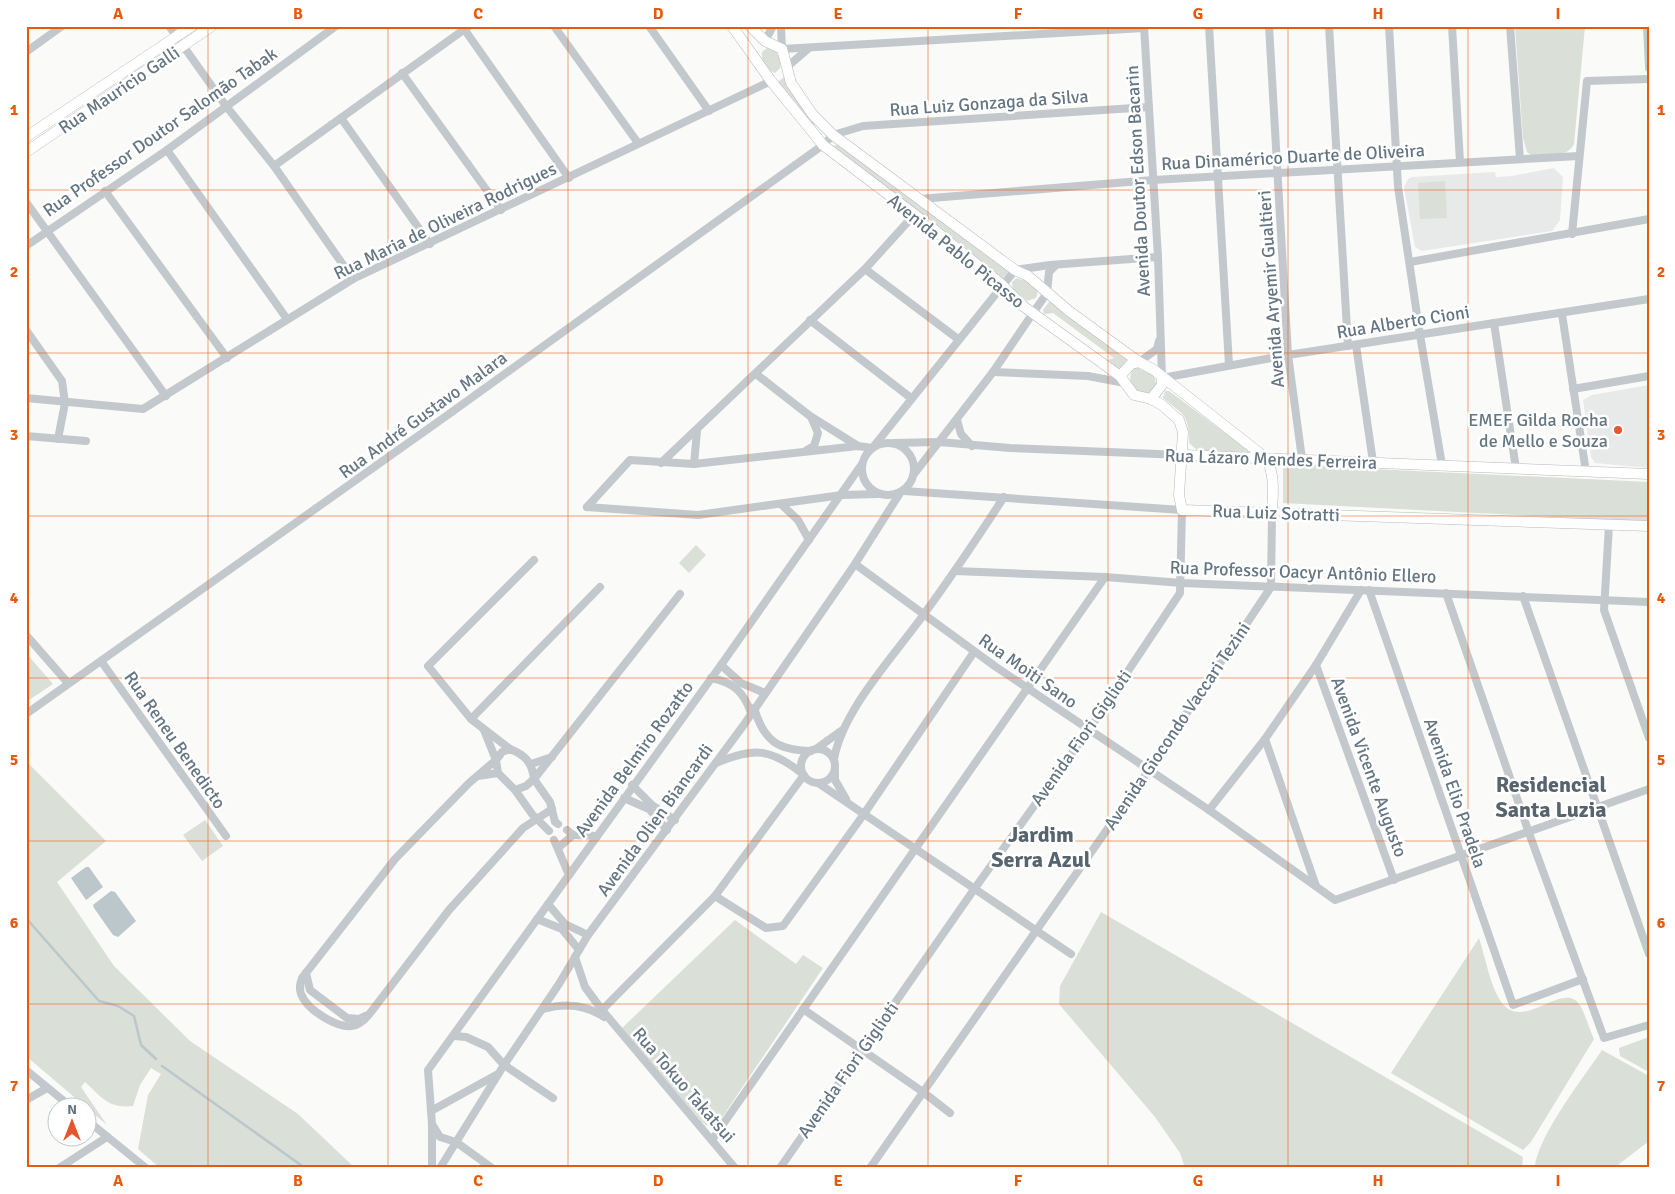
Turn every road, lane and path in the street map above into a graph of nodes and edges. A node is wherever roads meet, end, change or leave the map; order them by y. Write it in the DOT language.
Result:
graph roads {
  1 [pos="62,26"];
  2 [pos="170,26"];
  3 [pos="192,26"];
  4 [pos="212,26"];
  5 [pos="336,26"];
  6 [pos="554,26"];
  7 [pos="648,26"];
  8 [pos="732,26"];
  9 [pos="750,26"];
  10 [pos="773,26"];
  11 [pos="781,26"];
  12 [pos="1209,26"];
  13 [pos="1269,26"];
  14 [pos="1329,26"];
  15 [pos="1389,26"];
  16 [pos="1452,26"];
  17 [pos="1510,26"];
  18 [pos="1647,26"];
  19 [pos="465,27"];
  20 [pos="1144,27"];
  21 [pos="177,37"];
  22 [pos="765,41"];
  23 [pos="184,47"];
  24 [pos="809,48"];
  25 [pos="782,49"];
  26 [pos="26,52"];
  27 [pos="755,58"];
  28 [pos="787,67"];
  29 [pos="1649,68"];
  30 [pos="402,73"];
  31 [pos="1649,79"];
  32 [pos="771,82"];
  33 [pos="226,106"];
  34 [pos="1149,107"];
  35 [pos="709,111"];
  36 [pos="341,118"];
  37 [pos="833,135"];
  38 [pos="26,137"];
  39 [pos="638,143"];
  40 [pos="823,145"];
  41 [pos="167,150"];
  42 [pos="26,152"];
  43 [pos="1580,156"];
  44 [pos="1520,159"];
  45 [pos="1460,162"];
  46 [pos="274,166"];
  47 [pos="1397,166"];
  48 [pos="1338,169"];
  49 [pos="1278,173"];
  50 [pos="1218,176"];
  51 [pos="569,178"];
  52 [pos="1153,180"];
  53 [pos="106,191"];
  54 [pos="919,200"];
  55 [pos="26,202"];
  56 [pos="501,210"];
  57 [pos="914,215"];
  58 [pos="1649,219"];
  59 [pos="47,231"];
  60 [pos="1572,234"];
  61 [pos="430,244"];
  62 [pos="26,246"];
  63 [pos="1158,256"];
  64 [pos="1410,262"];
  65 [pos="1056,265"];
  66 [pos="865,268"];
  67 [pos="1014,270"];
  68 [pos="353,279"];
  69 [pos="1001,284"];
  70 [pos="1046,293"];
  71 [pos="1649,299"];
  72 [pos="1033,313"];
  73 [pos="1562,314"];
  74 [pos="287,319"];
  75 [pos="810,320"];
  76 [pos="1494,323"];
  77 [pos="26,330"];
  78 [pos="1161,334"];
  79 [pos="1420,335"];
  80 [pos="958,339"];
  81 [pos="1352,345"];
  82 [pos="1288,354"];
  83 [pos="227,358"];
  84 [pos="1139,362"];
  85 [pos="1229,365"];
  86 [pos="993,372"];
  87 [pos="756,374"];
  88 [pos="1649,376"];
  89 [pos="1162,378"];
  90 [pos="1123,380"];
  91 [pos="1573,389"];
  92 [pos="166,396"];
  93 [pos="26,398"];
  94 [pos="912,398"];
  95 [pos="1151,398"];
  96 [pos="65,403"];
  97 [pos="810,416"];
  98 [pos="957,420"];
  99 [pos="697,430"];
  100 [pos="26,436"];
  101 [pos="58,439"];
  102 [pos="86,442"];
  103 [pos="939,442"];
  104 [pos="894,443"];
  105 [pos="858,446"];
  106 [pos="972,446"];
  107 [pos="873,447"];
  108 [pos="805,452"];
  109 [pos="1182,455"];
  110 [pos="1267,458"];
  111 [pos="1302,459"];
  112 [pos="1373,462"];
  113 [pos="661,463"];
  114 [pos="694,464"];
  115 [pos="862,464"];
  116 [pos="1442,466"];
  117 [pos="1516,469"];
  118 [pos="1586,472"];
  119 [pos="914,474"];
  120 [pos="1649,474"];
  121 [pos="902,492"];
  122 [pos="878,494"];
  123 [pos="842,495"];
  124 [pos="1004,497"];
  125 [pos="782,505"];
  126 [pos="1182,510"];
  127 [pos="1272,513"];
  128 [pos="1609,525"];
  129 [pos="1649,526"];
  130 [pos="809,540"];
  131 [pos="534,560"];
  132 [pos="855,564"];
  133 [pos="956,571"];
  134 [pos="1104,577"];
  135 [pos="1182,583"];
  136 [pos="600,587"];
  137 [pos="1271,587"];
  138 [pos="1365,590"];
  139 [pos="1446,593"];
  140 [pos="680,594"];
  141 [pos="1523,596"];
  142 [pos="1605,600"];
  143 [pos="1649,602"];
  144 [pos="924,615"];
  145 [pos="26,635"];
  146 [pos="974,652"];
  147 [pos="101,661"];
  148 [pos="721,665"];
  149 [pos="1316,665"];
  150 [pos="711,678"];
  151 [pos="68,683"];
  152 [pos="1027,688"];
  153 [pos="765,693"];
  154 [pos="753,711"];
  155 [pos="26,714"];
  156 [pos="471,719"];
  157 [pos="842,729"];
  158 [pos="484,730"];
  159 [pos="1088,731"];
  160 [pos="1649,738"];
  161 [pos="1265,739"];
  162 [pos="510,749"];
  163 [pos="813,750"];
  164 [pos="552,757"];
  165 [pos="834,759"];
  166 [pos="496,760"];
  167 [pos="531,764"];
  168 [pos="715,764"];
  169 [pos="835,770"];
  170 [pos="1148,770"];
  171 [pos="498,773"];
  172 [pos="804,775"];
  173 [pos="478,776"];
  174 [pos="534,779"];
  175 [pos="818,783"];
  176 [pos="632,785"];
  177 [pos="1649,789"];
  178 [pos="515,790"];
  179 [pos="624,798"];
  180 [pos="852,806"];
  181 [pos="1597,807"];
  182 [pos="552,809"];
  183 [pos="1208,810"];
  184 [pos="864,814"];
  185 [pos="538,819"];
  186 [pos="675,820"];
  187 [pos="558,824"];
  188 [pos="549,830"];
  189 [pos="667,830"];
  190 [pos="1529,833"];
  191 [pos="226,836"];
  192 [pos="597,836"];
  193 [pos="554,840"];
  194 [pos="916,847"];
  195 [pos="558,848"];
  196 [pos="1460,856"];
  197 [pos="569,875"];
  198 [pos="1394,880"];
  199 [pos="1316,886"];
  200 [pos="975,888"];
  201 [pos="715,896"];
  202 [pos="548,904"];
  203 [pos="537,919"];
  204 [pos="1036,930"];
  205 [pos="588,935"];
  206 [pos="577,954"];
  207 [pos="1071,954"];
  208 [pos="1649,954"];
  209 [pos="306,971"];
  210 [pos="1583,979"];
  211 [pos="543,1009"];
  212 [pos="803,1009"];
  213 [pos="602,1010"];
  214 [pos="371,1012"];
  215 [pos="610,1020"];
  216 [pos="1649,1024"];
  217 [pos="454,1036"];
  218 [pos="862,1050"];
  219 [pos="504,1065"];
  220 [pos="26,1070"];
  221 [pos="499,1073"];
  222 [pos="47,1088"];
  223 [pos="923,1092"];
  224 [pos="57,1096"];
  225 [pos="553,1098"];
  226 [pos="26,1100"];
  227 [pos="431,1111"];
  228 [pos="950,1112"];
  229 [pos="432,1124"];
  230 [pos="98,1129"];
  231 [pos="107,1137"];
  232 [pos="712,1140"];
  233 [pos="456,1142"];
  234 [pos="59,1168"];
  235 [pos="146,1168"];
  236 [pos="432,1168"];
  237 [pos="440,1168"];
  238 [pos="492,1168"];
  239 [pos="735,1168"];
  240 [pos="780,1168"];
  241 [pos="870,1168"];
  1 -- 26 [label="street"];
  2 -- 21 [label="street"];
  3 -- 21 [label="main road, Rua Mauricio Galli"];
  4 -- 23 [label="main road, Rua Mauricio Galli"];
  5 -- 33 [label="street, Rua Professor Doutor Salomão Tabak"];
  6 -- 39 [label="street"];
  7 -- 35 [label="street"];
  8 -- 27 [label="main road, Avenida Pablo Picasso"];
  9 -- 22 [label="main road"];
  10 -- 22 [label="street"];
  11 -- 25 [label="street"];
  12 -- 50 [label="street"];
  13 -- 49 [label="street, Avenida Aryemir Gualtieri"];
  14 -- 48 [label="street"];
  15 -- 47 [label="street"];
  16 -- 45 [label="street"];
  17 -- 44 [label="street"];
  18 -- 29 [label="street"];
  19 -- 30 [label="street"];
  19 -- 51 [label="street"];
  20 -- 24 [label="street"];
  20 -- 34 [label="street, Avenida Doutor Edson Bacarin"];
  21 -- 23 [label="street"];
  21 -- 38 [label="main road, Rua Mauricio Galli"];
  22 -- 25 [label="main road"];
  22 -- 27 [label="main road"];
  23 -- 33 [label="street"];
  23 -- 42 [label="main road, Rua Mauricio Galli"];
  24 -- 25 [label="street"];
  24 -- 28 [label="street"];
  25 -- 28 [label="main road, Avenida Pablo Picasso"];
  27 -- 32 [label="main road, Avenida Pablo Picasso"];
  28 -- 32 [label="main road"];
  28 -- 37 [label="main road, Avenida Pablo Picasso"];
  30 -- 36 [label="street"];
  30 -- 56 [label="street"];
  31 -- 43 [label="street"];
  32 -- 35 [label="street, Rua Maria de Oliveira Rodrigues"];
  32 -- 40 [label="main road, Avenida Pablo Picasso"];
  33 -- 41 [label="street, Rua Professor Doutor Salomão Tabak"];
  33 -- 46 [label="street"];
  34 -- 37 [label="street, Rua Luiz Gonzaga da Silva"];
  34 -- 52 [label="street, Avenida Doutor Edson Bacarin"];
  35 -- 39 [label="street, Rua Maria de Oliveira Rodrigues"];
  36 -- 46 [label="street"];
  36 -- 61 [label="street"];
  37 -- 40 [label="street, Rua André Gustavo Malara"];
  37 -- 54 [label="main road, Avenida Pablo Picasso"];
  39 -- 51 [label="street, Rua Maria de Oliveira Rodrigues"];
  40 -- 57 [label="main road, Avenida Pablo Picasso"];
  40 -- 147 [label="street, Rua André Gustavo Malara"];
  41 -- 53 [label="street, Rua Professor Doutor Salomão Tabak"];
  41 -- 74 [label="street"];
  43 -- 44 [label="street, Rua Dinamérico Duarte de Oliveira"];
  43 -- 60 [label="street"];
  44 -- 45 [label="street, Rua Dinamérico Duarte de Oliveira"];
  45 -- 47 [label="street, Rua Dinamérico Duarte de Oliveira"];
  46 -- 68 [label="street"];
  47 -- 48 [label="street, Rua Dinamérico Duarte de Oliveira"];
  47 -- 64 [label="street"];
  48 -- 49 [label="street, Rua Dinamérico Duarte de Oliveira"];
  48 -- 81 [label="street"];
  49 -- 50 [label="street, Rua Dinamérico Duarte de Oliveira"];
  49 -- 82 [label="street, Avenida Aryemir Gualtieri"];
  50 -- 52 [label="street, Rua Dinamérico Duarte de Oliveira"];
  50 -- 85 [label="street"];
  51 -- 56 [label="street, Rua Maria de Oliveira Rodrigues"];
  52 -- 54 [label="street, Rua Dinamérico Duarte de Oliveira"];
  52 -- 63 [label="street, Avenida Doutor Edson Bacarin"];
  53 -- 59 [label="street, Rua Professor Doutor Salomão Tabak"];
  53 -- 83 [label="street"];
  54 -- 67 [label="main road, Avenida Pablo Picasso"];
  55 -- 59 [label="street"];
  56 -- 61 [label="street, Rua Maria de Oliveira Rodrigues"];
  57 -- 66 [label="street"];
  57 -- 69 [label="main road, Avenida Pablo Picasso"];
  58 -- 60 [label="street"];
  59 -- 62 [label="street, Rua Professor Doutor Salomão Tabak"];
  59 -- 92 [label="street"];
  60 -- 64 [label="street"];
  61 -- 68 [label="street, Rua Maria de Oliveira Rodrigues"];
  63 -- 65 [label="street"];
  63 -- 78 [label="street, Avenida Doutor Edson Bacarin"];
  64 -- 79 [label="street"];
  65 -- 67 [label="street"];
  65 -- 70 [label="street"];
  66 -- 75 [label="street"];
  66 -- 80 [label="street"];
  67 -- 69 [label="street"];
  67 -- 70 [label="main road, Avenida Pablo Picasso"];
  68 -- 74 [label="street, Rua Maria de Oliveira Rodrigues"];
  69 -- 72 [label="main road, Avenida Pablo Picasso"];
  69 -- 80 [label="street"];
  70 -- 72 [label="street"];
  70 -- 84 [label="main road, Avenida Pablo Picasso"];
  71 -- 73 [label="street, Rua Alberto Cioni"];
  72 -- 86 [label="street"];
  72 -- 90 [label="main road, Avenida Pablo Picasso"];
  73 -- 76 [label="street, Rua Alberto Cioni"];
  73 -- 91 [label="street"];
  74 -- 83 [label="street, Rua Maria de Oliveira Rodrigues"];
  75 -- 87 [label="street"];
  75 -- 94 [label="street"];
  76 -- 79 [label="street, Rua Alberto Cioni"];
  76 -- 117 [label="street"];
  77 -- 96 [label="street"];
  78 -- 84 [label="street"];
  78 -- 89 [label="street, Avenida Doutor Edson Bacarin"];
  79 -- 81 [label="street, Rua Alberto Cioni"];
  79 -- 116 [label="street"];
  80 -- 94 [label="street"];
  81 -- 82 [label="street, Rua Alberto Cioni"];
  81 -- 112 [label="street"];
  82 -- 85 [label="street, Rua Alberto Cioni"];
  82 -- 111 [label="street, Avenida Aryemir Gualtieri"];
  83 -- 92 [label="street, Rua Maria de Oliveira Rodrigues"];
  84 -- 89 [label="main road, Avenida Pablo Picasso"];
  84 -- 90 [label="main road"];
  85 -- 89 [label="street, Rua Alberto Cioni"];
  86 -- 90 [label="street"];
  86 -- 98 [label="street"];
  87 -- 97 [label="street"];
  87 -- 99 [label="street"];
  88 -- 91 [label="street"];
  89 -- 95 [label="main road"];
  89 -- 110 [label="main road, Avenida Pablo Picasso"];
  90 -- 95 [label="main road, Avenida Pablo Picasso"];
  91 -- 118 [label="street"];
  92 -- 96 [label="street, Rua Maria de Oliveira Rodrigues"];
  93 -- 96 [label="street"];
  94 -- 107 [label="street"];
  95 -- 109 [label="main road, Avenida Pablo Picasso"];
  96 -- 101 [label="street"];
  97 -- 105 [label="street"];
  97 -- 108 [label="street"];
  98 -- 103 [label="street"];
  98 -- 106 [label="street"];
  99 -- 113 [label="street"];
  99 -- 114 [label="street"];
  100 -- 101 [label="street"];
  101 -- 102 [label="street"];
  103 -- 104 [label="street, Rua Lázaro Mendes Ferreira"];
  103 -- 106 [label="street, Rua Lázaro Mendes Ferreira"];
  103 -- 119 [label="street"];
  104 -- 107 [label="street"];
  104 -- 119 [label="street"];
  105 -- 107 [label="street"];
  105 -- 108 [label="street"];
  106 -- 109 [label="street, Rua Lázaro Mendes Ferreira"];
  107 -- 115 [label="street"];
  108 -- 114 [label="street"];
  109 -- 110 [label="main road, Rua Lázaro Mendes Ferreira"];
  109 -- 126 [label="main road, Avenida Fiori Giglioti"];
  110 -- 111 [label="main road, Rua Lázaro Mendes Ferreira"];
  110 -- 127 [label="main road"];
  111 -- 112 [label="main road, Rua Lázaro Mendes Ferreira"];
  112 -- 116 [label="main road, Rua Lázaro Mendes Ferreira"];
  113 -- 114 [label="street"];
  113 -- 125 [label="street"];
  115 -- 122 [label="street"];
  115 -- 123 [label="street, Avenida Belmiro Rozatto"];
  116 -- 117 [label="main road, Rua Lázaro Mendes Ferreira"];
  117 -- 118 [label="main road, Rua Lázaro Mendes Ferreira"];
  118 -- 120 [label="main road, Rua Lázaro Mendes Ferreira"];
  119 -- 121 [label="street"];
  121 -- 122 [label="street"];
  121 -- 124 [label="street, Rua Luiz Sotratti"];
  121 -- 132 [label="street, Avenida Olien Biancardi"];
  122 -- 123 [label="street"];
  123 -- 125 [label="street"];
  123 -- 130 [label="street, Avenida Belmiro Rozatto"];
  124 -- 126 [label="street, Rua Luiz Sotratti"];
  124 -- 133 [label="street"];
  125 -- 130 [label="street"];
  126 -- 127 [label="main road, Rua Luiz Sotratti"];
  126 -- 135 [label="street, Avenida Fiori Giglioti"];
  127 -- 128 [label="main road, Rua Luiz Sotratti"];
  127 -- 137 [label="street"];
  128 -- 129 [label="main road, Rua Luiz Sotratti"];
  128 -- 142 [label="street"];
  130 -- 148 [label="street, Avenida Belmiro Rozatto"];
  131 -- 156 [label="street"];
  132 -- 144 [label="street, Rua Moiti Sano"];
  132 -- 153 [label="street, Avenida Olien Biancardi"];
  133 -- 134 [label="street, Rua Professor Oacyr Antônio Ellero"];
  133 -- 144 [label="street"];
  134 -- 135 [label="street, Rua Professor Oacyr Antônio Ellero"];
  134 -- 152 [label="street"];
  135 -- 137 [label="street, Rua Professor Oacyr Antônio Ellero"];
  135 -- 159 [label="street, Avenida Fiori Giglioti"];
  136 -- 156 [label="street"];
  137 -- 138 [label="street, Rua Professor Oacyr Antônio Ellero"];
  137 -- 170 [label="street, Avenida Giocondo Vaccari Tezini"];
  138 -- 139 [label="street, Rua Professor Oacyr Antônio Ellero"];
  138 -- 149 [label="street"];
  138 -- 196 [label="street, Avenida Elio Pradela"];
  139 -- 141 [label="street, Rua Professor Oacyr Antônio Ellero"];
  139 -- 190 [label="street"];
  140 -- 164 [label="street"];
  141 -- 142 [label="street, Rua Professor Oacyr Antônio Ellero"];
  141 -- 181 [label="street"];
  142 -- 143 [label="street, Rua Professor Oacyr Antônio Ellero"];
  142 -- 160 [label="street"];
  144 -- 146 [label="street, Rua Moiti Sano"];
  144 -- 157 [label="street"];
  145 -- 151 [label="street"];
  146 -- 152 [label="street, Rua Moiti Sano"];
  146 -- 184 [label="street"];
  147 -- 151 [label="street, Rua André Gustavo Malara"];
  147 -- 191 [label="street, Rua Reneu Benedicto"];
  148 -- 150 [label="street, Avenida Belmiro Rozatto"];
  148 -- 153 [label="street"];
  149 -- 161 [label="street"];
  149 -- 198 [label="street, Avenida Vicente Augusto"];
  150 -- 154 [label="street"];
  150 -- 176 [label="street, Avenida Belmiro Rozatto"];
  151 -- 155 [label="street, Rua André Gustavo Malara"];
  152 -- 159 [label="street, Rua Moiti Sano"];
  152 -- 194 [label="street"];
  153 -- 154 [label="street, Avenida Olien Biancardi"];
  154 -- 163 [label="street"];
  154 -- 168 [label="street, Avenida Olien Biancardi"];
  156 -- 158 [label="street"];
  157 -- 163 [label="street"];
  157 -- 165 [label="street"];
  158 -- 162 [label="street"];
  158 -- 166 [label="street"];
  159 -- 170 [label="street, Rua Moiti Sano"];
  159 -- 200 [label="street, Avenida Fiori Giglioti"];
  161 -- 183 [label="street"];
  161 -- 199 [label="street"];
  162 -- 166 [label="street"];
  162 -- 167 [label="street"];
  163 -- 165 [label="street"];
  163 -- 172 [label="street"];
  164 -- 167 [label="street"];
  164 -- 174 [label="street"];
  165 -- 169 [label="street"];
  166 -- 171 [label="street"];
  166 -- 173 [label="street"];
  167 -- 174 [label="street"];
  168 -- 172 [label="street"];
  168 -- 186 [label="street, Avenida Olien Biancardi"];
  169 -- 175 [label="street"];
  169 -- 180 [label="street"];
  170 -- 183 [label="street, Rua Moiti Sano"];
  170 -- 204 [label="street, Avenida Giocondo Vaccari Tezini"];
  171 -- 173 [label="street"];
  171 -- 178 [label="street"];
  172 -- 175 [label="street"];
  172 -- 201 [label="street"];
  173 -- 209 [label="street"];
  174 -- 178 [label="street"];
  174 -- 182 [label="street"];
  175 -- 180 [label="street"];
  176 -- 179 [label="street, Avenida Belmiro Rozatto"];
  176 -- 186 [label="street"];
  177 -- 181 [label="street"];
  178 -- 185 [label="street"];
  179 -- 189 [label="street"];
  179 -- 192 [label="street, Avenida Belmiro Rozatto"];
  180 -- 184 [label="street"];
  181 -- 190 [label="street"];
  181 -- 208 [label="street"];
  182 -- 185 [label="street"];
  182 -- 187 [label="street"];
  183 -- 199 [label="street, Rua Moiti Sano"];
  184 -- 194 [label="street"];
  184 -- 201 [label="street"];
  185 -- 188 [label="street"];
  185 -- 214 [label="street"];
  186 -- 189 [label="street, Avenida Olien Biancardi"];
  189 -- 205 [label="street, Avenida Olien Biancardi"];
  190 -- 196 [label="street"];
  190 -- 210 [label="street"];
  192 -- 195 [label="street"];
  192 -- 197 [label="street, Avenida Belmiro Rozatto"];
  193 -- 195 [label="street"];
  194 -- 200 [label="street"];
  194 -- 212 [label="street"];
  195 -- 197 [label="street"];
  196 -- 198 [label="street"];
  196 -- 210 [label="street, Avenida Elio Pradela"];
  197 -- 202 [label="street, Avenida Belmiro Rozatto"];
  198 -- 199 [label="street, Rua Moiti Sano"];
  200 -- 204 [label="street"];
  200 -- 218 [label="street, Avenida Fiori Giglioti"];
  201 -- 213 [label="street"];
  202 -- 203 [label="street, Avenida Belmiro Rozatto"];
  202 -- 205 [label="street"];
  203 -- 206 [label="street"];
  203 -- 217 [label="street, Avenida Belmiro Rozatto"];
  204 -- 207 [label="street"];
  204 -- 223 [label="street, Avenida Giocondo Vaccari Tezini"];
  205 -- 206 [label="street, Avenida Olien Biancardi"];
  206 -- 211 [label="street, Avenida Olien Biancardi"];
  206 -- 213 [label="street, Rua Tokuo Takatsui"];
  209 -- 214 [label="street"];
  209 -- 214 [label="street"];
  210 -- 216 [label="street"];
  211 -- 215 [label="street, Rua Tokuo Takatsui"];
  211 -- 219 [label="street, Avenida Olien Biancardi"];
  212 -- 218 [label="street"];
  212 -- 232 [label="street"];
  213 -- 215 [label="street, Rua Tokuo Takatsui"];
  215 -- 232 [label="street, Rua Tokuo Takatsui"];
  217 -- 219 [label="street"];
  217 -- 227 [label="street, Avenida Belmiro Rozatto"];
  218 -- 223 [label="street"];
  218 -- 240 [label="street, Avenida Fiori Giglioti"];
  219 -- 221 [label="street, Avenida Olien Biancardi"];
  219 -- 225 [label="street"];
  220 -- 222 [label="street"];
  221 -- 227 [label="street"];
  221 -- 233 [label="street, Avenida Olien Biancardi"];
  222 -- 224 [label="street"];
  222 -- 226 [label="street"];
  223 -- 228 [label="street"];
  223 -- 241 [label="street, Avenida Giocondo Vaccari Tezini"];
  227 -- 229 [label="street"];
  229 -- 233 [label="street"];
  229 -- 236 [label="street"];
  230 -- 231 [label="street"];
  231 -- 234 [label="street"];
  231 -- 235 [label="street"];
  232 -- 239 [label="street, Rua Tokuo Takatsui"];
  233 -- 237 [label="street, Avenida Olien Biancardi"];
  233 -- 238 [label="street"];
}
